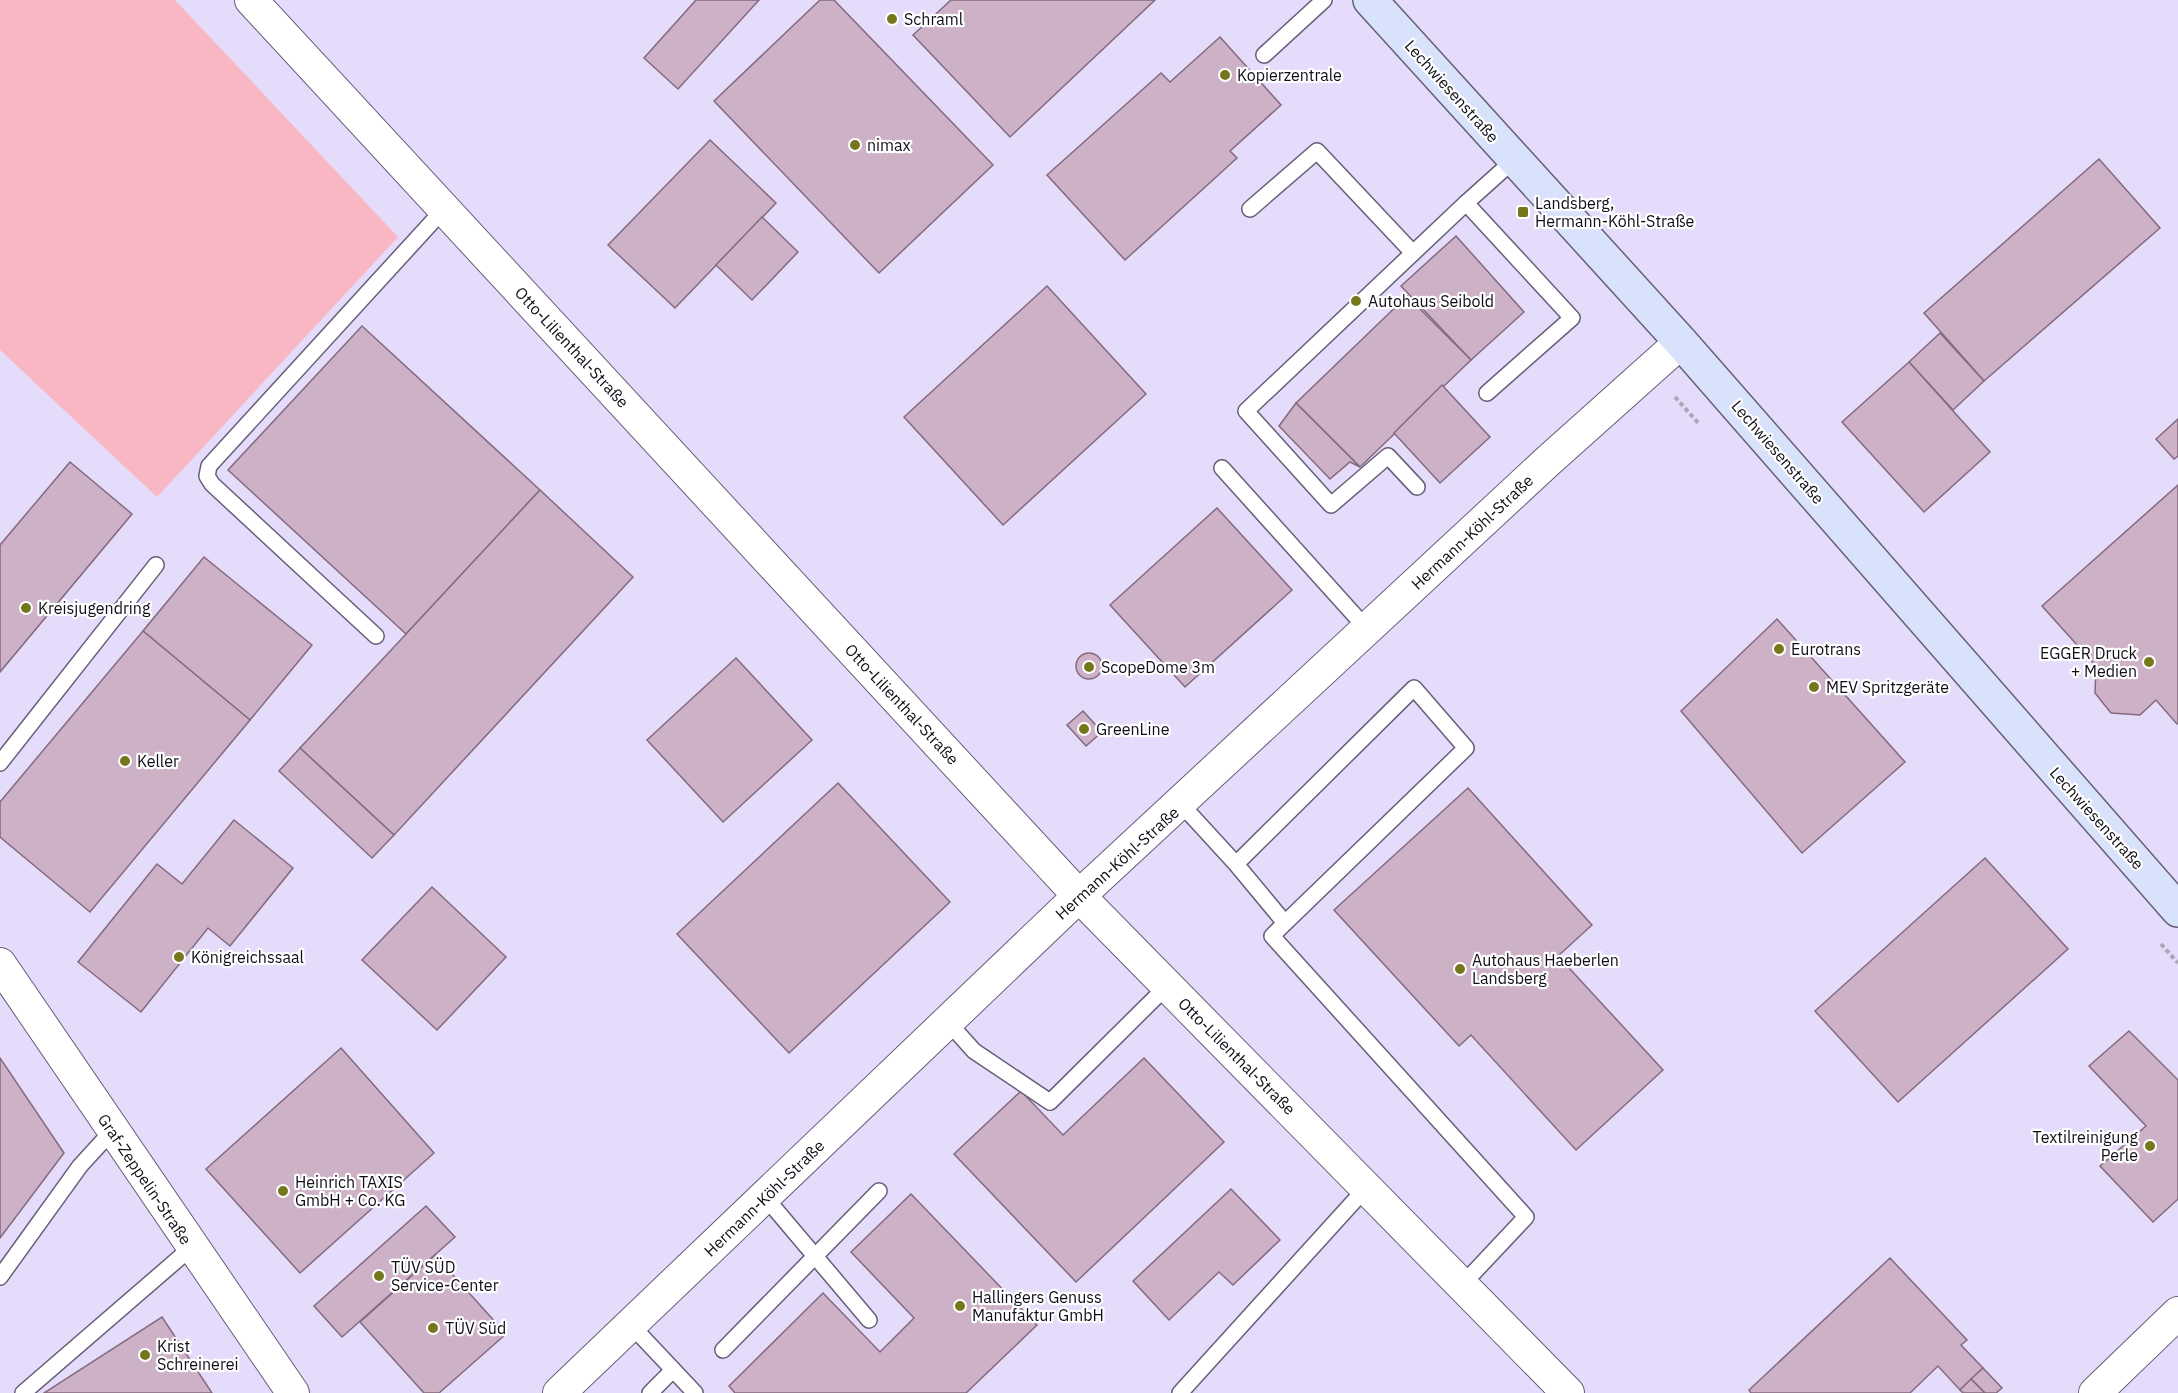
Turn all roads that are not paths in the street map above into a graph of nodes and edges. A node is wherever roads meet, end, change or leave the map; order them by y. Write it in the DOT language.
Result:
graph roads {
  1 [pos="251,0"];
  2 [pos="1324,0"];
  3 [pos="1370,0"];
  4 [pos="1264,55"];
  5 [pos="1515,159"];
  6 [pos="1466,203"];
  7 [pos="444,209"];
  8 [pos="1250,209"];
  9 [pos="1413,253"];
  10 [pos="1681,342"];
  11 [pos="1487,393"];
  12 [pos="1222,468"];
  13 [pos="1417,487"];
  14 [pos="156,565"];
  15 [pos="1367,630"];
  16 [pos="376,636"];
  17 [pos="0,763"];
  18 [pos="1181,804"];
  19 [pos="1236,864"];
  20 [pos="1079,896"];
  21 [pos="2178,910"];
  22 [pos="1285,923"];
  23 [pos="0,964"];
  24 [pos="1167,986"];
  25 [pos="948,1022"];
  26 [pos="112,1131"];
  27 [pos="1366,1188"];
  28 [pos="879,1191"];
  29 [pos="765,1197"];
  30 [pos="192,1247"];
  31 [pos="813,1256"];
  32 [pos="0,1277"];
  33 [pos="1462,1285"];
  34 [pos="2178,1313"];
  35 [pos="869,1320"];
  36 [pos="631,1324"];
  37 [pos="723,1350"];
  38 [pos="673,1370"];
  39 [pos="23,1393"];
  40 [pos="293,1393"];
  41 [pos="560,1393"];
  42 [pos="650,1393"];
  43 [pos="695,1393"];
  44 [pos="1180,1393"];
  45 [pos="1568,1393"];
  46 [pos="2095,1393"];
  1 -- 7 [label="street, Otto-Lilienthal-Straße"];
  2 -- 4 [label="lane"];
  3 -- 5 [label="street, Lechwiesenstraße"];
  5 -- 6 [label="lane"];
  5 -- 10 [label="street, Lechwiesenstraße"];
  6 -- 9 [label="lane"];
  6 -- 11 [label="lane"];
  7 -- 16 [label="lane"];
  7 -- 20 [label="street, Otto-Lilienthal-Straße"];
  8 -- 9 [label="lane"];
  9 -- 13 [label="lane"];
  10 -- 15 [label="street, Hermann-Köhl-Straße"];
  10 -- 21 [label="street, Lechwiesenstraße"];
  12 -- 15 [label="lane"];
  14 -- 17 [label="lane"];
  15 -- 18 [label="street, Hermann-Köhl-Straße"];
  18 -- 19 [label="lane"];
  18 -- 20 [label="street, Hermann-Köhl-Straße"];
  19 -- 22 [label="lane"];
  19 -- 22 [label="lane"];
  20 -- 24 [label="street, Otto-Lilienthal-Straße"];
  20 -- 25 [label="street, Hermann-Köhl-Straße"];
  22 -- 33 [label="lane"];
  23 -- 26 [label="street, Graf-Zeppelin-Straße"];
  24 -- 25 [label="lane"];
  24 -- 27 [label="street, Otto-Lilienthal-Straße"];
  25 -- 29 [label="street, Hermann-Köhl-Straße"];
  26 -- 30 [label="street, Graf-Zeppelin-Straße"];
  26 -- 32 [label="lane"];
  27 -- 33 [label="street, Otto-Lilienthal-Straße"];
  27 -- 44 [label="lane"];
  28 -- 31 [label="lane"];
  29 -- 31 [label="lane"];
  29 -- 36 [label="street, Hermann-Köhl-Straße"];
  30 -- 39 [label="lane"];
  30 -- 40 [label="street, Graf-Zeppelin-Straße"];
  31 -- 35 [label="lane"];
  31 -- 37 [label="lane"];
  33 -- 45 [label="street, Otto-Lilienthal-Straße"];
  34 -- 46 [label="street"];
  36 -- 38 [label="lane"];
  36 -- 41 [label="street, Hermann-Köhl-Straße"];
  38 -- 42 [label="lane"];
  38 -- 43 [label="lane"];
}
